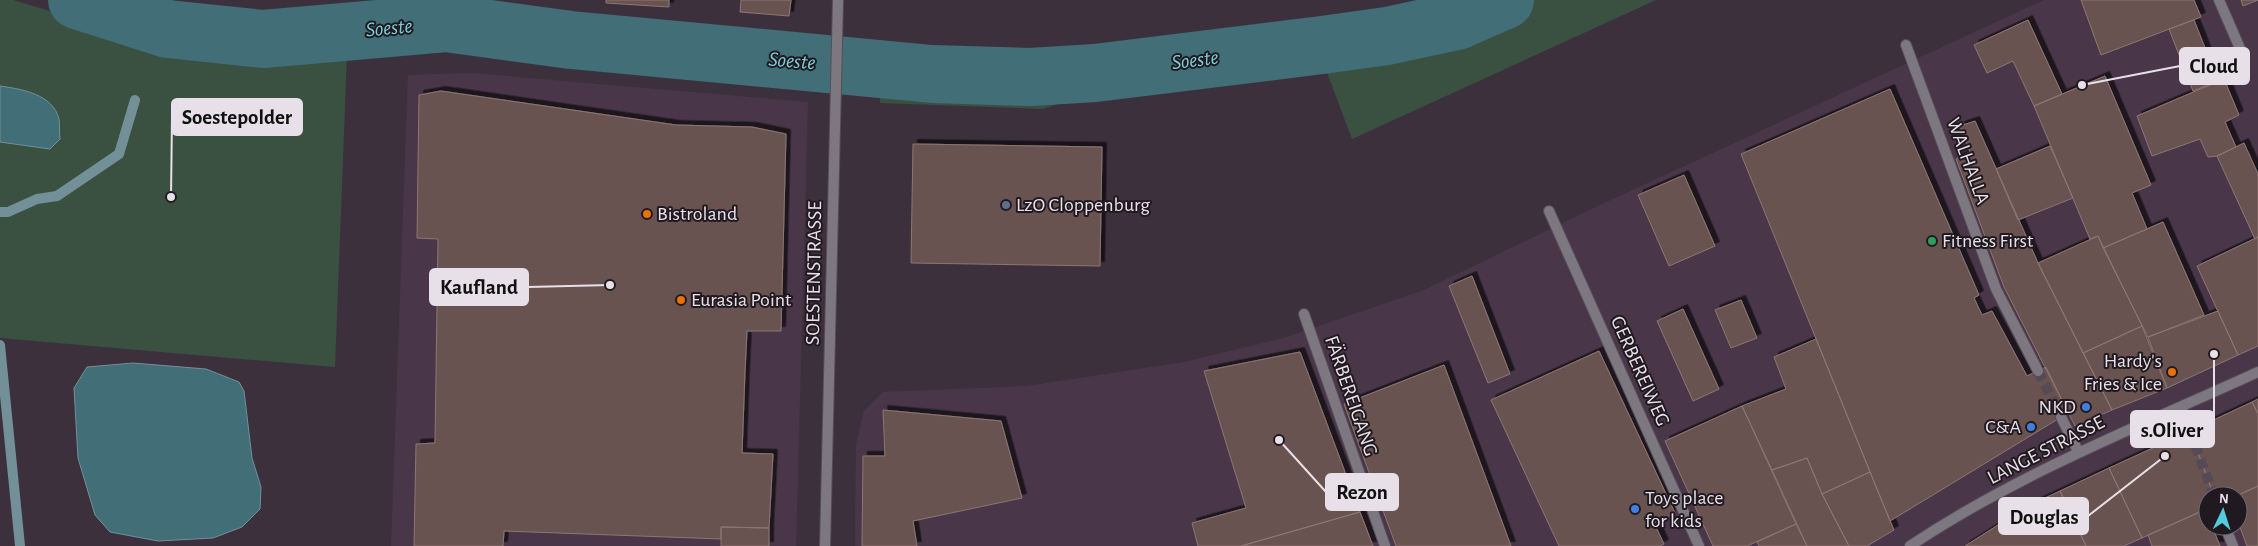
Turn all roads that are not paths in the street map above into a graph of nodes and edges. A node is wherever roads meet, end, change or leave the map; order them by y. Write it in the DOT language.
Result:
graph roads {
  1 [pos="838,0"];
  2 [pos="2220,0"];
  3 [pos="1906,45"];
  4 [pos="2242,53"];
  5 [pos="1549,211"];
  6 [pos="1304,314"];
  7 [pos="2038,371"];
  8 [pos="2258,372"];
  9 [pos="2181,407"];
  10 [pos="2061,417"];
  11 [pos="2190,431"];
  12 [pos="2078,451"];
  13 [pos="825,546"];
  14 [pos="1385,546"];
  15 [pos="1699,546"];
  16 [pos="1910,546"];
  1 -- 13 [label="street, SOESTENSTRASSE"];
  2 -- 4 [label="street"];
  3 -- 7 [label="street, WALHALLA"];
  5 -- 15 [label="street, GERBEREIWEG"];
  6 -- 14 [label="street, FÄRBEREIGANG"];
  8 -- 9 [label="street, LANGE STRASSE"];
  9 -- 11 [label="street"];
  9 -- 12 [label="street, LANGE STRASSE"];
  10 -- 12 [label="street"];
  12 -- 16 [label="street, LANGE STRASSE"];
}
